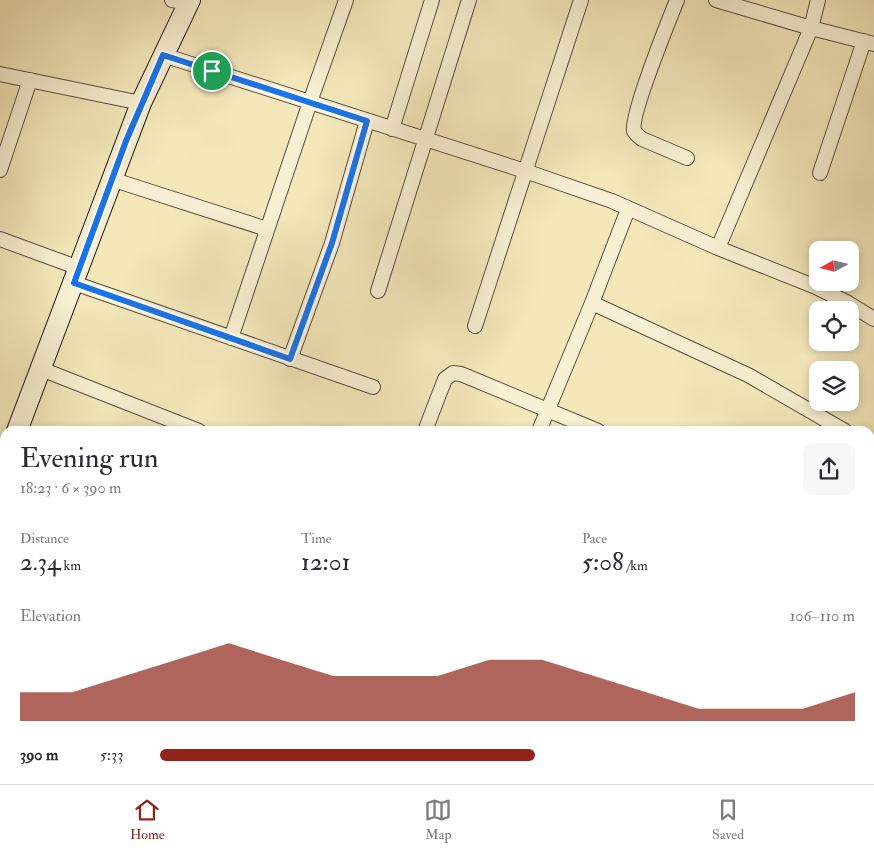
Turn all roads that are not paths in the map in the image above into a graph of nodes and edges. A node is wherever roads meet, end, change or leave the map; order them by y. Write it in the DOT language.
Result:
graph roads {
  1 [pos="346,0"];
  2 [pos="432,0"];
  3 [pos="469,0"];
  4 [pos="581,0"];
  5 [pos="677,0"];
  6 [pos="716,0"];
  7 [pos="818,0"];
  8 [pos="183,1"];
  9 [pos="811,28"];
  10 [pos="869,42"];
  11 [pos="163,55"];
  12 [pos="0,74"];
  13 [pos="30,80"];
  14 [pos="310,102"];
  15 [pos="141,103"];
  16 [pos="367,121"];
  17 [pos="392,129"];
  18 [pos="426,140"];
  19 [pos="687,158"];
  20 [pos="0,170"];
  21 [pos="525,171"];
  22 [pos="820,173"];
  23 [pos="111,179"];
  24 [pos="628,209"];
  25 [pos="267,229"];
  26 [pos="0,239"];
  27 [pos="718,248"];
  28 [pos="76,276"];
  29 [pos="378,291"];
  30 [pos="592,304"];
  31 [pos="874,319"];
  32 [pos="475,326"];
  33 [pos="231,338"];
  34 [pos="290,359"];
  35 [pos="41,369"];
  36 [pos="373,387"];
  37 [pos="548,410"];
  38 [pos="19,426"];
  39 [pos="186,426"];
  40 [pos="427,426"];
  41 [pos="541,426"];
  42 [pos="586,426"];
  43 [pos="836,426"];
  1 -- 14 [label="street"];
  2 -- 17 [label="street"];
  3 -- 18 [label="street"];
  4 -- 21 [label="street"];
  5 -- 19 [label="street"];
  6 -- 9 [label="street"];
  7 -- 9 [label="street"];
  8 -- 11 [label="street"];
  9 -- 10 [label="street"];
  9 -- 27 [label="street"];
  10 -- 22 [label="street"];
  11 -- 14 [label="street"];
  11 -- 15 [label="street"];
  12 -- 13 [label="street"];
  13 -- 15 [label="street"];
  13 -- 20 [label="street"];
  14 -- 16 [label="street"];
  14 -- 25 [label="street"];
  15 -- 23 [label="street"];
  16 -- 17 [label="street"];
  16 -- 34 [label="street"];
  17 -- 18 [label="street"];
  18 -- 21 [label="street"];
  18 -- 29 [label="street"];
  21 -- 24 [label="street"];
  21 -- 32 [label="street"];
  23 -- 25 [label="street"];
  23 -- 28 [label="street"];
  24 -- 27 [label="street"];
  24 -- 30 [label="street"];
  25 -- 33 [label="street"];
  26 -- 28 [label="street"];
  27 -- 31 [label="street"];
  28 -- 33 [label="street"];
  28 -- 35 [label="street"];
  30 -- 37 [label="street"];
  30 -- 43 [label="street"];
  33 -- 34 [label="street"];
  34 -- 36 [label="street"];
  35 -- 38 [label="street"];
  35 -- 39 [label="street"];
  37 -- 40 [label="street"];
  37 -- 41 [label="street"];
  37 -- 42 [label="street"];
}
